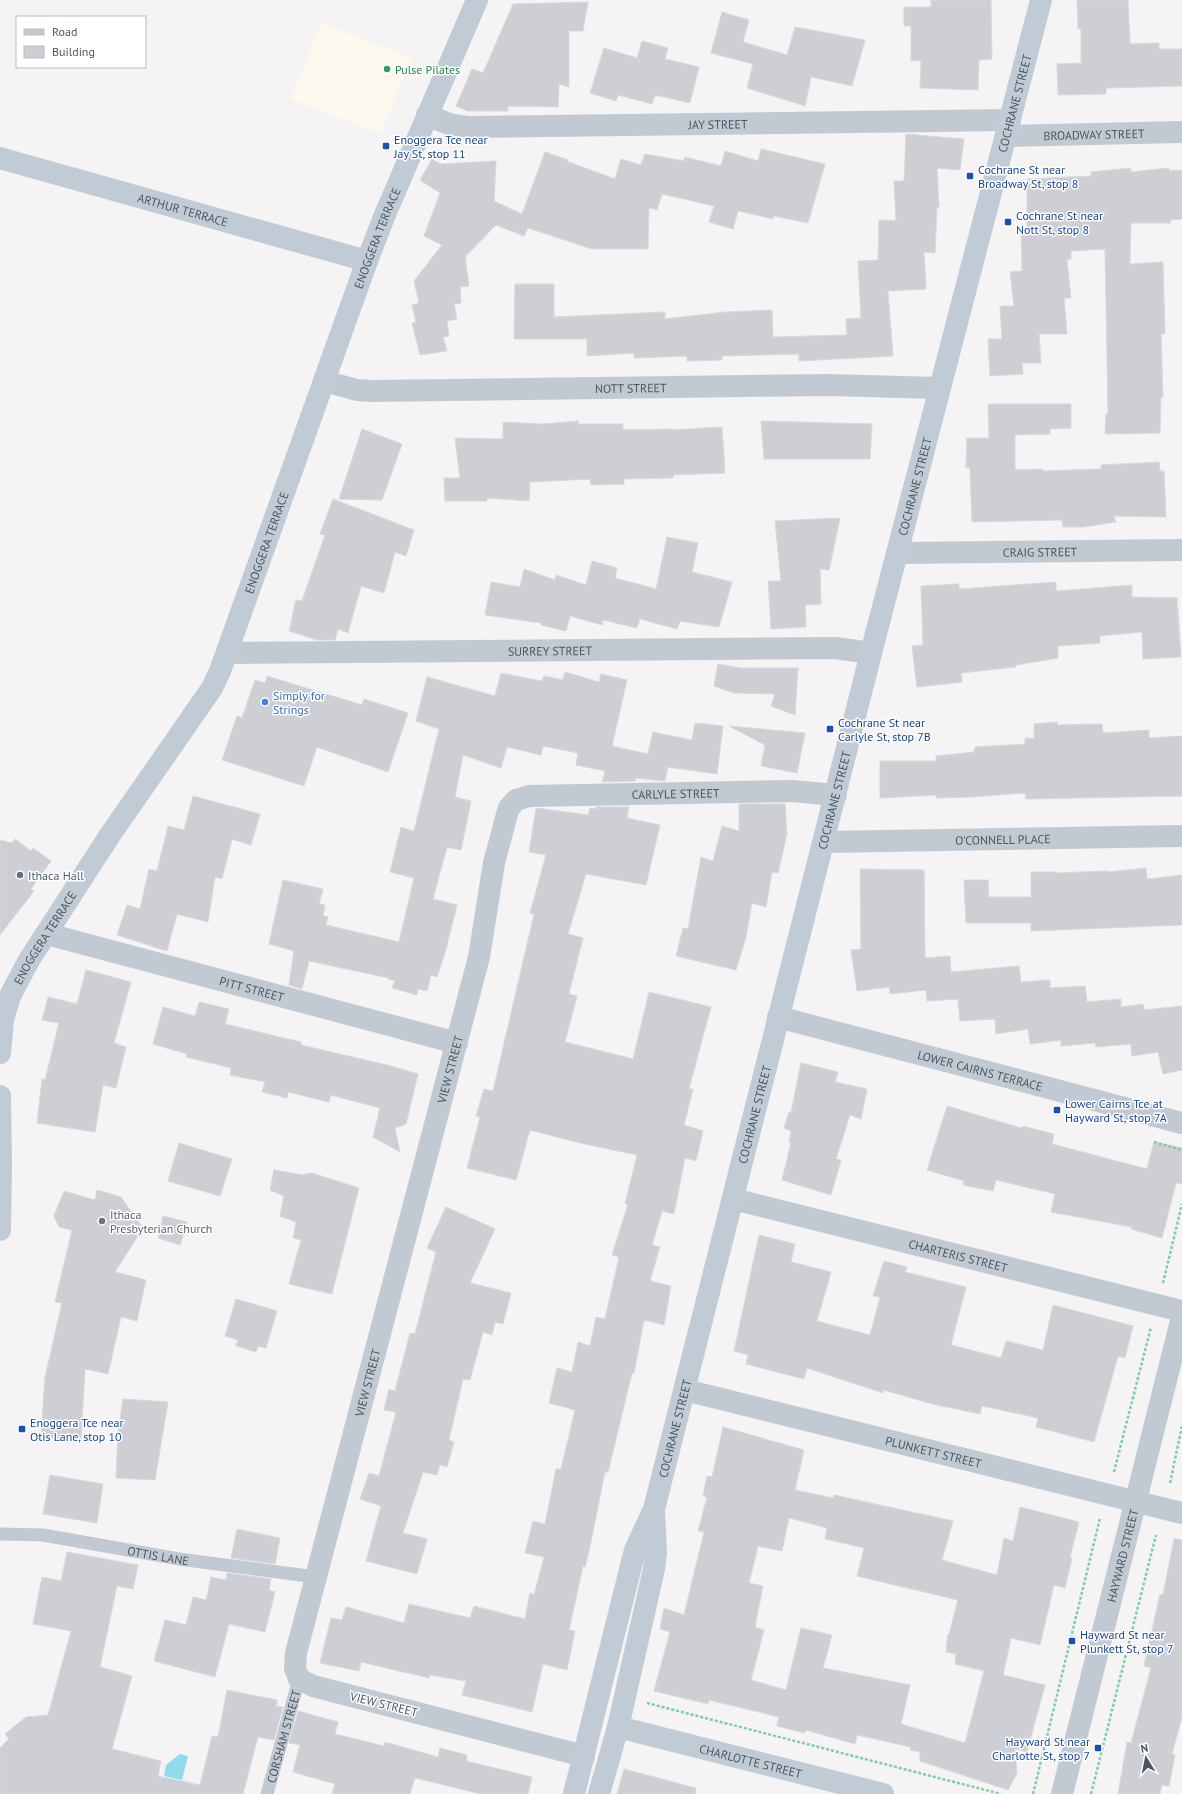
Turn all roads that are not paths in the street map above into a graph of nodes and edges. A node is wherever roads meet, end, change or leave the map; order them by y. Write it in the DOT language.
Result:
graph roads {
  1 [pos="477,0"];
  2 [pos="1041,0"];
  3 [pos="427,115"];
  4 [pos="1008,128"];
  5 [pos="1182,132"];
  6 [pos="0,158"];
  7 [pos="367,261"];
  8 [pos="324,381"];
  9 [pos="939,388"];
  10 [pos="1182,550"];
  11 [pos="897,553"];
  12 [pos="228,653"];
  13 [pos="871,653"];
  14 [pos="836,795"];
  15 [pos="516,800"];
  16 [pos="1182,836"];
  17 [pos="824,842"];
  18 [pos="47,934"];
  19 [pos="9,977"];
  20 [pos="778,1017"];
  21 [pos="457,1043"];
  22 [pos="0,1053"];
  23 [pos="0,1096"];
  24 [pos="1182,1123"];
  25 [pos="733,1199"];
  26 [pos="0,1230"];
  27 [pos="1182,1311"];
  28 [pos="1182,1317"];
  29 [pos="685,1390"];
  30 [pos="1136,1501"];
  31 [pos="654,1509"];
  32 [pos="1182,1513"];
  33 [pos="0,1534"];
  34 [pos="316,1577"];
  35 [pos="299,1679"];
  36 [pos="618,1727"];
  37 [pos="584,1756"];
  38 [pos="267,1794"];
  39 [pos="574,1794"];
  40 [pos="599,1794"];
  41 [pos="883,1794"];
  42 [pos="1062,1794"];
  1 -- 3 [label="street, ENOGGERA TERRACE"];
  2 -- 4 [label="street, COCHRANE STREET"];
  3 -- 4 [label="street, JAY STREET"];
  3 -- 7 [label="street, ENOGGERA TERRACE"];
  4 -- 5 [label="street, BROADWAY STREET"];
  4 -- 9 [label="street, COCHRANE STREET"];
  6 -- 7 [label="street, ARTHUR TERRACE"];
  7 -- 8 [label="street, ENOGGERA TERRACE"];
  8 -- 9 [label="street, NOTT STREET"];
  8 -- 12 [label="street, ENOGGERA TERRACE"];
  9 -- 11 [label="street, COCHRANE STREET"];
  10 -- 11 [label="street, CRAIG STREET"];
  11 -- 13 [label="street, COCHRANE STREET"];
  12 -- 13 [label="street, SURREY STREET"];
  12 -- 18 [label="street, ENOGGERA TERRACE"];
  13 -- 14 [label="street, COCHRANE STREET"];
  14 -- 15 [label="street, CARLYLE STREET"];
  14 -- 17 [label="street, COCHRANE STREET"];
  15 -- 21 [label="street, VIEW STREET"];
  16 -- 17 [label="street, O'CONNELL PLACE"];
  17 -- 20 [label="street, COCHRANE STREET"];
  18 -- 19 [label="street, ENOGGERA TERRACE"];
  18 -- 21 [label="street, PITT STREET"];
  19 -- 22 [label="street, ENOGGERA TERRACE"];
  20 -- 24 [label="street, LOWER CAIRNS TERRACE"];
  20 -- 25 [label="street, COCHRANE STREET"];
  21 -- 34 [label="street, VIEW STREET"];
  23 -- 26 [label="street"];
  25 -- 27 [label="street, CHARTERIS STREET"];
  25 -- 29 [label="street, COCHRANE STREET"];
  28 -- 30 [label="street, HAYWARD STREET"];
  29 -- 30 [label="street, PLUNKETT STREET"];
  29 -- 31 [label="street, COCHRANE STREET"];
  30 -- 32 [label="street, PLUNKETT STREET"];
  30 -- 42 [label="street, HAYWARD STREET"];
  31 -- 36 [label="street, COCHRANE STREET"];
  31 -- 37 [label="street, COCHRANE STREET"];
  33 -- 34 [label="lane, OTTIS LANE"];
  34 -- 35 [label="street, VIEW STREET"];
  35 -- 37 [label="street, VIEW STREET"];
  35 -- 38 [label="lane, CORSHAM STREET"];
  36 -- 40 [label="street, COCHRANE STREET"];
  36 -- 41 [label="street, CHARLOTTE STREET"];
  37 -- 39 [label="street, COCHRANE STREET"];
}
